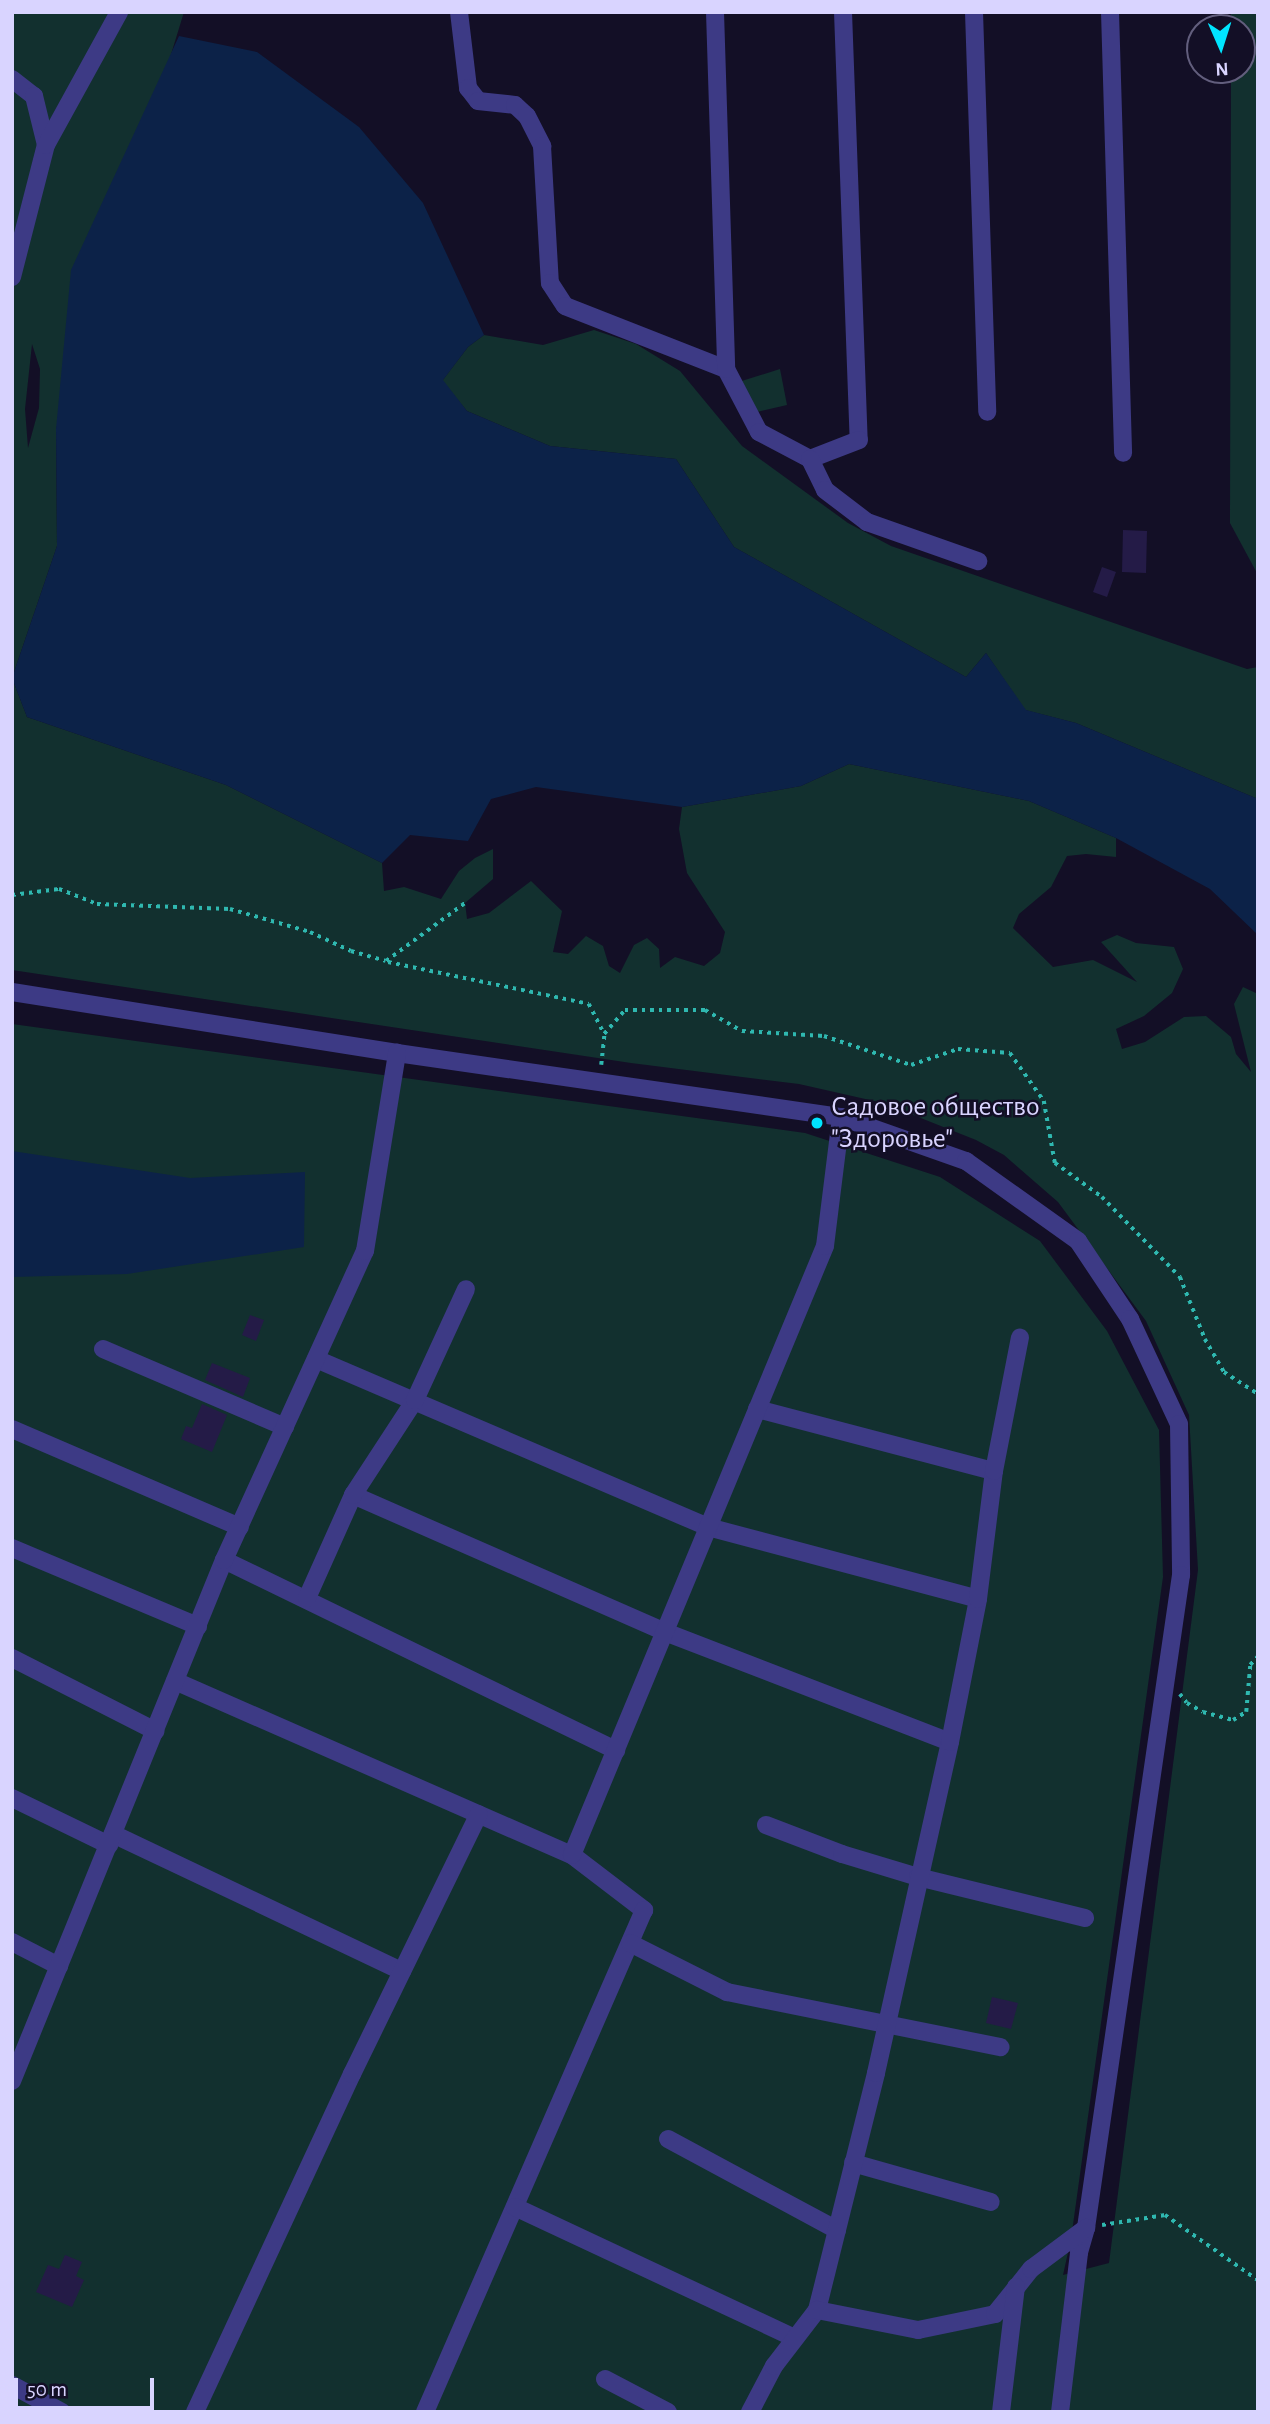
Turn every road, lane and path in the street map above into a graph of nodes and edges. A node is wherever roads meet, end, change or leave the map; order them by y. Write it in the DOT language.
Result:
graph roads {
  1 [pos="119,12"];
  2 [pos="458,12"];
  3 [pos="715,12"];
  4 [pos="844,12"];
  5 [pos="974,12"];
  6 [pos="1110,12"];
  7 [pos="12,79"];
  8 [pos="46,145"];
  9 [pos="12,277"];
  10 [pos="726,369"];
  11 [pos="987,412"];
  12 [pos="1123,453"];
  13 [pos="810,459"];
  14 [pos="978,561"];
  15 [pos="12,895"];
  16 [pos="465,903"];
  17 [pos="386,961"];
  18 [pos="12,992"];
  19 [pos="604,1034"];
  20 [pos="397,1053"];
  21 [pos="600,1083"];
  22 [pos="841,1117"];
  23 [pos="466,1289"];
  24 [pos="1020,1337"];
  25 [pos="103,1349"];
  26 [pos="316,1359"];
  27 [pos="1258,1394"];
  28 [pos="415,1400"];
  29 [pos="757,1409"];
  30 [pos="285,1427"];
  31 [pos="12,1429"];
  32 [pos="994,1471"];
  33 [pos="353,1495"];
  34 [pos="240,1527"];
  35 [pos="708,1527"];
  36 [pos="12,1548"];
  37 [pos="224,1560"];
  38 [pos="307,1598"];
  39 [pos="978,1599"];
  40 [pos="198,1626"];
  41 [pos="664,1632"];
  42 [pos="1258,1656"];
  43 [pos="12,1658"];
  44 [pos="1166,1676"];
  45 [pos="175,1681"];
  46 [pos="155,1731"];
  47 [pos="950,1742"];
  48 [pos="616,1750"];
  49 [pos="12,1798"];
  50 [pos="479,1814"];
  51 [pos="766,1825"];
  52 [pos="111,1839"];
  53 [pos="572,1854"];
  54 [pos="918,1877"];
  55 [pos="1085,1918"];
  56 [pos="12,1942"];
  57 [pos="630,1943"];
  58 [pos="59,1966"];
  59 [pos="402,1970"];
  60 [pos="886,2022"];
  61 [pos="1001,2047"];
  62 [pos="13,2077"];
  63 [pos="668,2139"];
  64 [pos="853,2163"];
  65 [pos="991,2202"];
  66 [pos="515,2207"];
  67 [pos="1086,2228"];
  68 [pos="837,2230"];
  69 [pos="1258,2280"];
  70 [pos="1016,2287"];
  71 [pos="817,2310"];
  72 [pos="795,2339"];
  73 [pos="605,2379"];
  74 [pos="12,2385"];
  75 [pos="62,2412"];
  76 [pos="195,2412"];
  77 [pos="425,2412"];
  78 [pos="668,2412"];
  79 [pos="750,2412"];
  80 [pos="1001,2412"];
  81 [pos="1060,2412"];
  1 -- 8 [label="street"];
  2 -- 10 [label="street"];
  3 -- 10 [label="street"];
  4 -- 13 [label="street"];
  5 -- 11 [label="street"];
  6 -- 12 [label="street"];
  7 -- 8 [label="street"];
  8 -- 9 [label="street"];
  10 -- 13 [label="street"];
  13 -- 14 [label="street"];
  15 -- 17 [label="path"];
  16 -- 17 [label="path"];
  17 -- 19 [label="path"];
  18 -- 20 [label="street"];
  19 -- 21 [label="path"];
  19 -- 27 [label="path"];
  20 -- 21 [label="street"];
  20 -- 26 [label="street"];
  21 -- 22 [label="street"];
  22 -- 29 [label="street"];
  22 -- 44 [label="street"];
  23 -- 28 [label="street"];
  24 -- 32 [label="street"];
  25 -- 30 [label="street"];
  26 -- 28 [label="street"];
  26 -- 30 [label="street"];
  28 -- 33 [label="street"];
  28 -- 35 [label="street"];
  29 -- 32 [label="street"];
  29 -- 35 [label="street"];
  30 -- 34 [label="street"];
  31 -- 34 [label="street"];
  32 -- 39 [label="street"];
  33 -- 38 [label="street"];
  33 -- 41 [label="street"];
  34 -- 37 [label="street"];
  35 -- 39 [label="street"];
  35 -- 41 [label="street"];
  36 -- 40 [label="street"];
  37 -- 38 [label="street"];
  37 -- 40 [label="street"];
  38 -- 48 [label="street"];
  39 -- 47 [label="street"];
  40 -- 45 [label="street"];
  41 -- 47 [label="street"];
  41 -- 48 [label="street"];
  42 -- 44 [label="path"];
  43 -- 46 [label="street"];
  44 -- 67 [label="street"];
  45 -- 46 [label="street"];
  45 -- 50 [label="street"];
  46 -- 52 [label="street"];
  47 -- 54 [label="street"];
  48 -- 53 [label="street"];
  49 -- 52 [label="street"];
  50 -- 53 [label="street"];
  50 -- 59 [label="street"];
  51 -- 54 [label="street"];
  52 -- 58 [label="street"];
  52 -- 59 [label="street"];
  53 -- 57 [label="street"];
  54 -- 55 [label="street"];
  54 -- 60 [label="street"];
  56 -- 58 [label="street"];
  57 -- 60 [label="street"];
  57 -- 66 [label="street"];
  58 -- 62 [label="street"];
  59 -- 76 [label="street"];
  60 -- 61 [label="street"];
  60 -- 64 [label="street"];
  63 -- 68 [label="street"];
  64 -- 65 [label="street"];
  64 -- 68 [label="street"];
  66 -- 72 [label="street"];
  66 -- 77 [label="street"];
  67 -- 69 [label="path"];
  67 -- 70 [label="street"];
  67 -- 81 [label="street"];
  68 -- 71 [label="street"];
  70 -- 71 [label="street"];
  70 -- 80 [label="street"];
  71 -- 72 [label="street"];
  72 -- 79 [label="street"];
  73 -- 78 [label="street"];
  74 -- 75 [label="street"];
}
